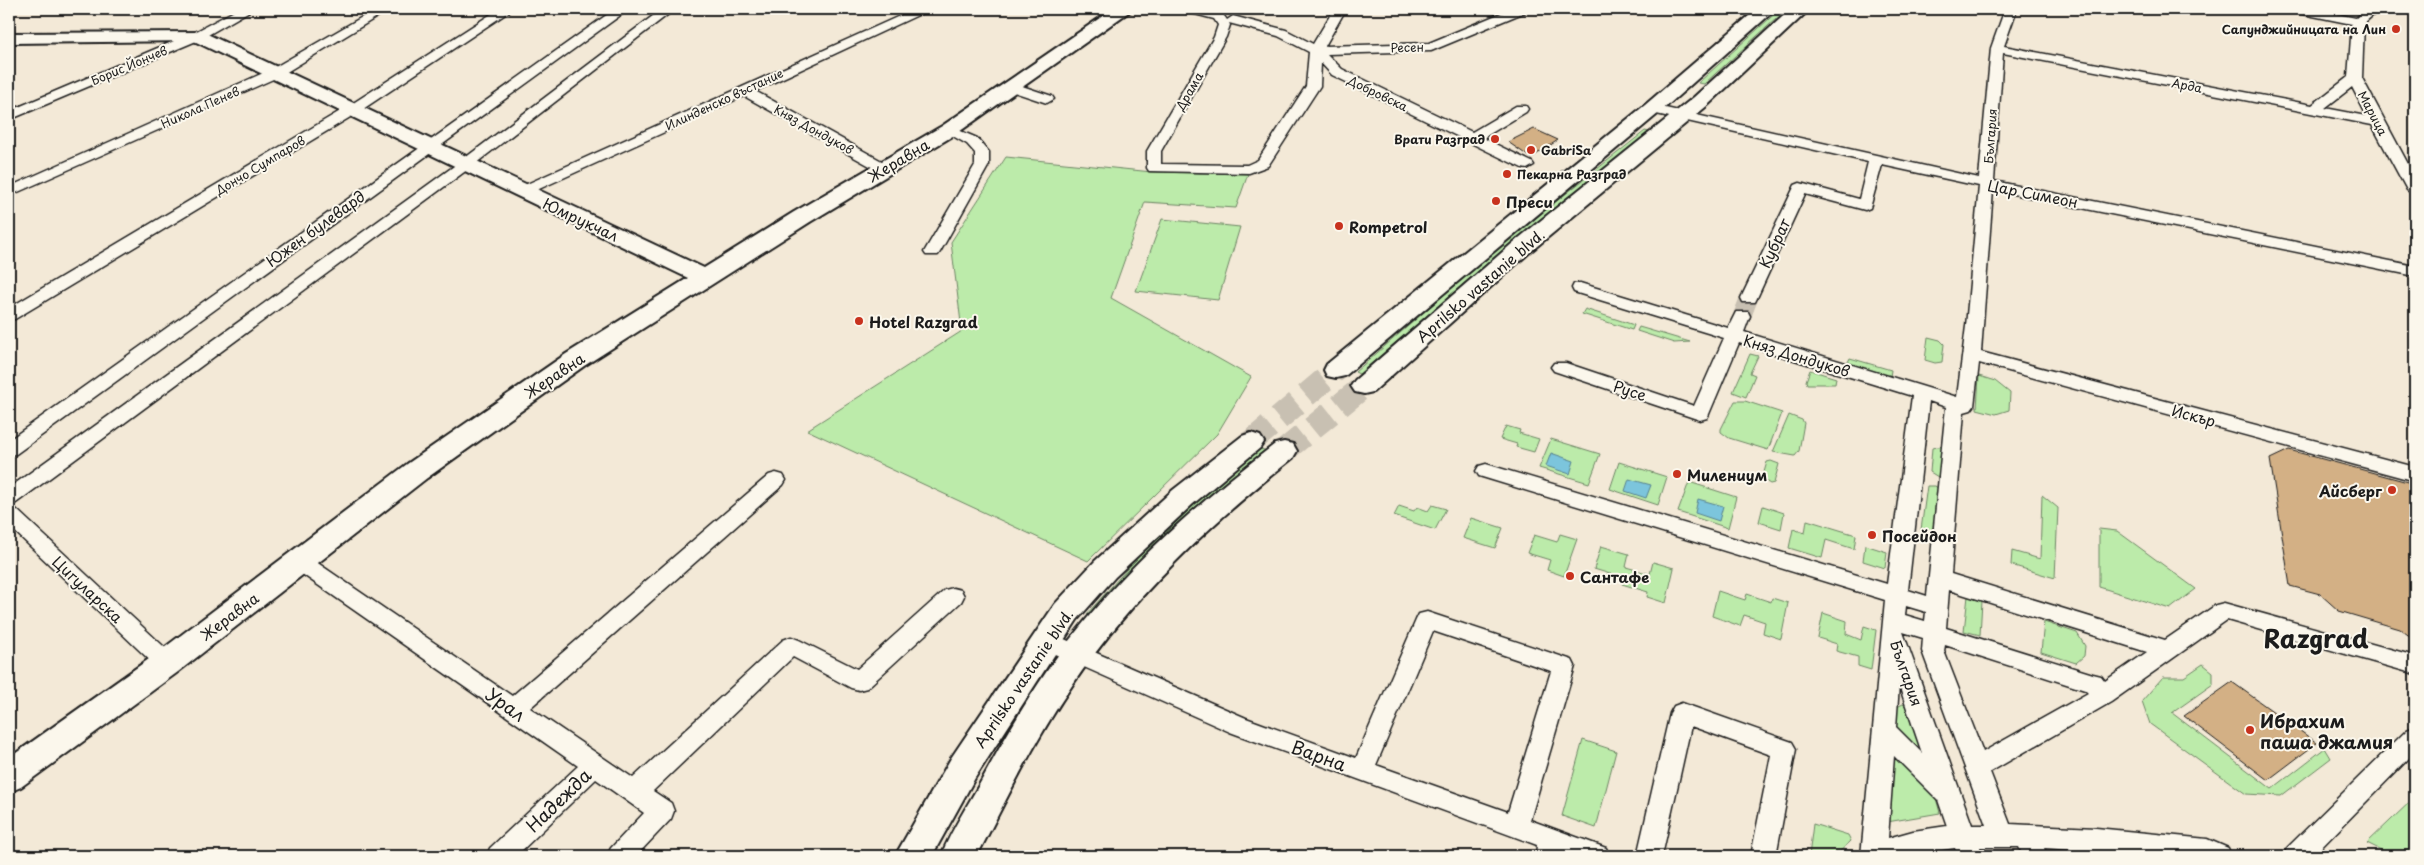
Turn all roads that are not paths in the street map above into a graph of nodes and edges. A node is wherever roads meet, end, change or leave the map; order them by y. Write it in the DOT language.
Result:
graph roads {
  1 [pos="247,9"];
  2 [pos="384,9"];
  3 [pos="507,9"];
  4 [pos="623,9"];
  5 [pos="669,9"];
  6 [pos="925,9"];
  7 [pos="1124,9"];
  8 [pos="1191,9"];
  9 [pos="1340,9"];
  10 [pos="1521,9"];
  11 [pos="1767,9"];
  12 [pos="1801,9"];
  13 [pos="2011,9"];
  14 [pos="2297,9"];
  15 [pos="2374,9"];
  16 [pos="1218,16"];
  17 [pos="1233,20"];
  18 [pos="2358,22"];
  19 [pos="197,36"];
  20 [pos="9,38"];
  21 [pos="1997,48"];
  22 [pos="1316,50"];
  23 [pos="275,73"];
  24 [pos="2355,78"];
  25 [pos="1012,87"];
  26 [pos="744,90"];
  27 [pos="1047,99"];
  28 [pos="1521,109"];
  29 [pos="1652,109"];
  30 [pos="352,110"];
  31 [pos="2314,110"];
  32 [pos="9,116"];
  33 [pos="1684,116"];
  34 [pos="2377,122"];
  35 [pos="949,130"];
  36 [pos="1471,139"];
  37 [pos="433,148"];
  38 [pos="1876,159"];
  39 [pos="461,162"];
  40 [pos="1527,165"];
  41 [pos="2409,165"];
  42 [pos="884,168"];
  43 [pos="1988,184"];
  44 [pos="2415,190"];
  45 [pos="523,191"];
  46 [pos="9,192"];
  47 [pos="932,252"];
  48 [pos="2415,271"];
  49 [pos="706,278"];
  50 [pos="1580,288"];
  51 [pos="1749,298"];
  52 [pos="9,316"];
  53 [pos="1742,316"];
  54 [pos="1733,336"];
  55 [pos="1972,355"];
  56 [pos="1560,367"];
  57 [pos="1336,370"];
  58 [pos="1364,386"];
  59 [pos="1921,393"];
  60 [pos="1956,403"];
  61 [pos="1250,442"];
  62 [pos="9,449"];
  63 [pos="1284,451"];
  64 [pos="1486,471"];
  65 [pos="2415,474"];
  66 [pos="776,480"];
  67 [pos="9,498"];
  68 [pos="9,514"];
  69 [pos="299,561"];
  70 [pos="1940,580"];
  71 [pos="1897,595"];
  72 [pos="952,596"];
  73 [pos="1937,607"];
  74 [pos="1893,625"];
  75 [pos="1935,633"];
  76 [pos="1047,641"];
  77 [pos="2168,650"];
  78 [pos="1076,654"];
  79 [pos="167,663"];
  80 [pos="2415,666"];
  81 [pos="2103,695"];
  82 [pos="514,708"];
  83 [pos="1884,730"];
  84 [pos="2415,737"];
  85 [pos="595,765"];
  86 [pos="1977,768"];
  87 [pos="1362,771"];
  88 [pos="9,777"];
  89 [pos="635,792"];
  90 [pos="1950,796"];
  91 [pos="1516,826"];
  92 [pos="2002,835"];
  93 [pos="1967,846"];
  94 [pos="2030,846"];
  95 [pos="1549,847"];
  96 [pos="499,856"];
  97 [pos="620,856"];
  98 [pos="913,856"];
  99 [pos="959,856"];
  100 [pos="1597,856"];
  101 [pos="1648,856"];
  102 [pos="1764,856"];
  103 [pos="1874,856"];
  104 [pos="2219,856"];
  105 [pos="2296,856"];
  1 -- 19 [label="street, Борис Йончев"];
  2 -- 23 [label="street, Никола Пенев"];
  3 -- 30 [label="street, Дончо Сумпаров"];
  4 -- 37 [label="street, Южен булевард"];
  5 -- 39 [label="street"];
  6 -- 26 [label="street, Илинденско въстание"];
  7 -- 25 [label="street, Жеравна"];
  8 -- 16 [label="street"];
  9 -- 22 [label="street"];
  10 -- 22 [label="street, Ресен"];
  11 -- 29 [label="street, Aprilsko vastanie blvd."];
  12 -- 33 [label="street, Aprilsko vastanie blvd."];
  13 -- 21 [label="street, България"];
  14 -- 18 [label="street"];
  15 -- 18 [label="street"];
  16 -- 22 [label="street, Драма"];
  17 -- 22 [label="street, Добровска"];
  18 -- 24 [label="street, Марица"];
  19 -- 20 [label="street"];
  19 -- 23 [label="street"];
  19 -- 32 [label="street, Борис Йончев"];
  21 -- 31 [label="street, Арда"];
  21 -- 43 [label="street, България"];
  22 -- 36 [label="street, Добровска"];
  23 -- 30 [label="street"];
  23 -- 46 [label="street, Никола Пенев"];
  24 -- 31 [label="street"];
  24 -- 34 [label="street, Марица"];
  25 -- 27 [label="street"];
  25 -- 35 [label="street, Жеравна"];
  26 -- 42 [label="street, Княз Дондуков"];
  26 -- 45 [label="street, Илинденско въстание"];
  28 -- 36 [label="street"];
  29 -- 33 [label="street, Цар Симеон"];
  29 -- 57 [label="street, Aprilsko vastanie blvd."];
  30 -- 37 [label="street"];
  30 -- 52 [label="street, Дончо Сумпаров"];
  31 -- 34 [label="street, Арда"];
  33 -- 38 [label="street, Цар Симеон"];
  33 -- 58 [label="street, Aprilsko vastanie blvd."];
  34 -- 41 [label="street, Марица"];
  35 -- 42 [label="street, Жеравна"];
  35 -- 47 [label="street"];
  36 -- 40 [label="street, Добровска"];
  37 -- 39 [label="street, Юмрукчал"];
  37 -- 62 [label="street, Южен булевард"];
  38 -- 43 [label="street, Цар Симеон"];
  38 -- 51 [label="street, Кубрат"];
  39 -- 45 [label="street, Юмрукчал"];
  39 -- 67 [label="street"];
  41 -- 44 [label="street, Марица"];
  42 -- 49 [label="street, Жеравна"];
  43 -- 48 [label="street, Цар Симеон"];
  43 -- 55 [label="street, България"];
  45 -- 49 [label="street, Юмрукчал"];
  49 -- 69 [label="street, Жеравна"];
  50 -- 54 [label="street, Княз Дондуков"];
  53 -- 54 [label="street"];
  54 -- 56 [label="street, Русе"];
  54 -- 59 [label="street, Княз Дондуков"];
  55 -- 60 [label="street"];
  55 -- 65 [label="street, Искър"];
  59 -- 60 [label="street, Княз Дондуков"];
  59 -- 71 [label="street, България"];
  60 -- 70 [label="street"];
  61 -- 76 [label="street, Aprilsko vastanie blvd."];
  63 -- 78 [label="street, Aprilsko vastanie blvd."];
  64 -- 71 [label="street"];
  66 -- 82 [label="street"];
  68 -- 79 [label="street, Цигуларска"];
  69 -- 79 [label="street, Жеравна"];
  69 -- 82 [label="street, Урал"];
  70 -- 73 [label="street"];
  70 -- 77 [label="street"];
  71 -- 73 [label="street"];
  71 -- 74 [label="street, България"];
  72 -- 89 [label="street"];
  73 -- 75 [label="street"];
  74 -- 75 [label="street"];
  74 -- 83 [label="street"];
  74 -- 90 [label="street, България"];
  75 -- 81 [label="street"];
  75 -- 86 [label="street"];
  76 -- 78 [label="street, Варна"];
  76 -- 98 [label="street, Aprilsko vastanie blvd."];
  77 -- 80 [label="street"];
  77 -- 81 [label="street"];
  78 -- 87 [label="street, Варна"];
  78 -- 99 [label="street, Aprilsko vastanie blvd."];
  79 -- 88 [label="street, Жеравна"];
  81 -- 86 [label="street"];
  82 -- 85 [label="street, Урал"];
  83 -- 90 [label="street"];
  83 -- 103 [label="street"];
  84 -- 105 [label="street"];
  85 -- 89 [label="street, Урал"];
  85 -- 96 [label="street, Надежда"];
  86 -- 92 [label="street"];
  87 -- 91 [label="street, Варна"];
  87 -- 91 [label="street"];
  89 -- 97 [label="street, Урал"];
  90 -- 93 [label="street, България"];
  91 -- 95 [label="street, Варна"];
  92 -- 93 [label="street"];
  92 -- 94 [label="street"];
  93 -- 103 [label="street"];
  94 -- 104 [label="street"];
  95 -- 100 [label="street, Варна"];
  101 -- 102 [label="street"];
}
